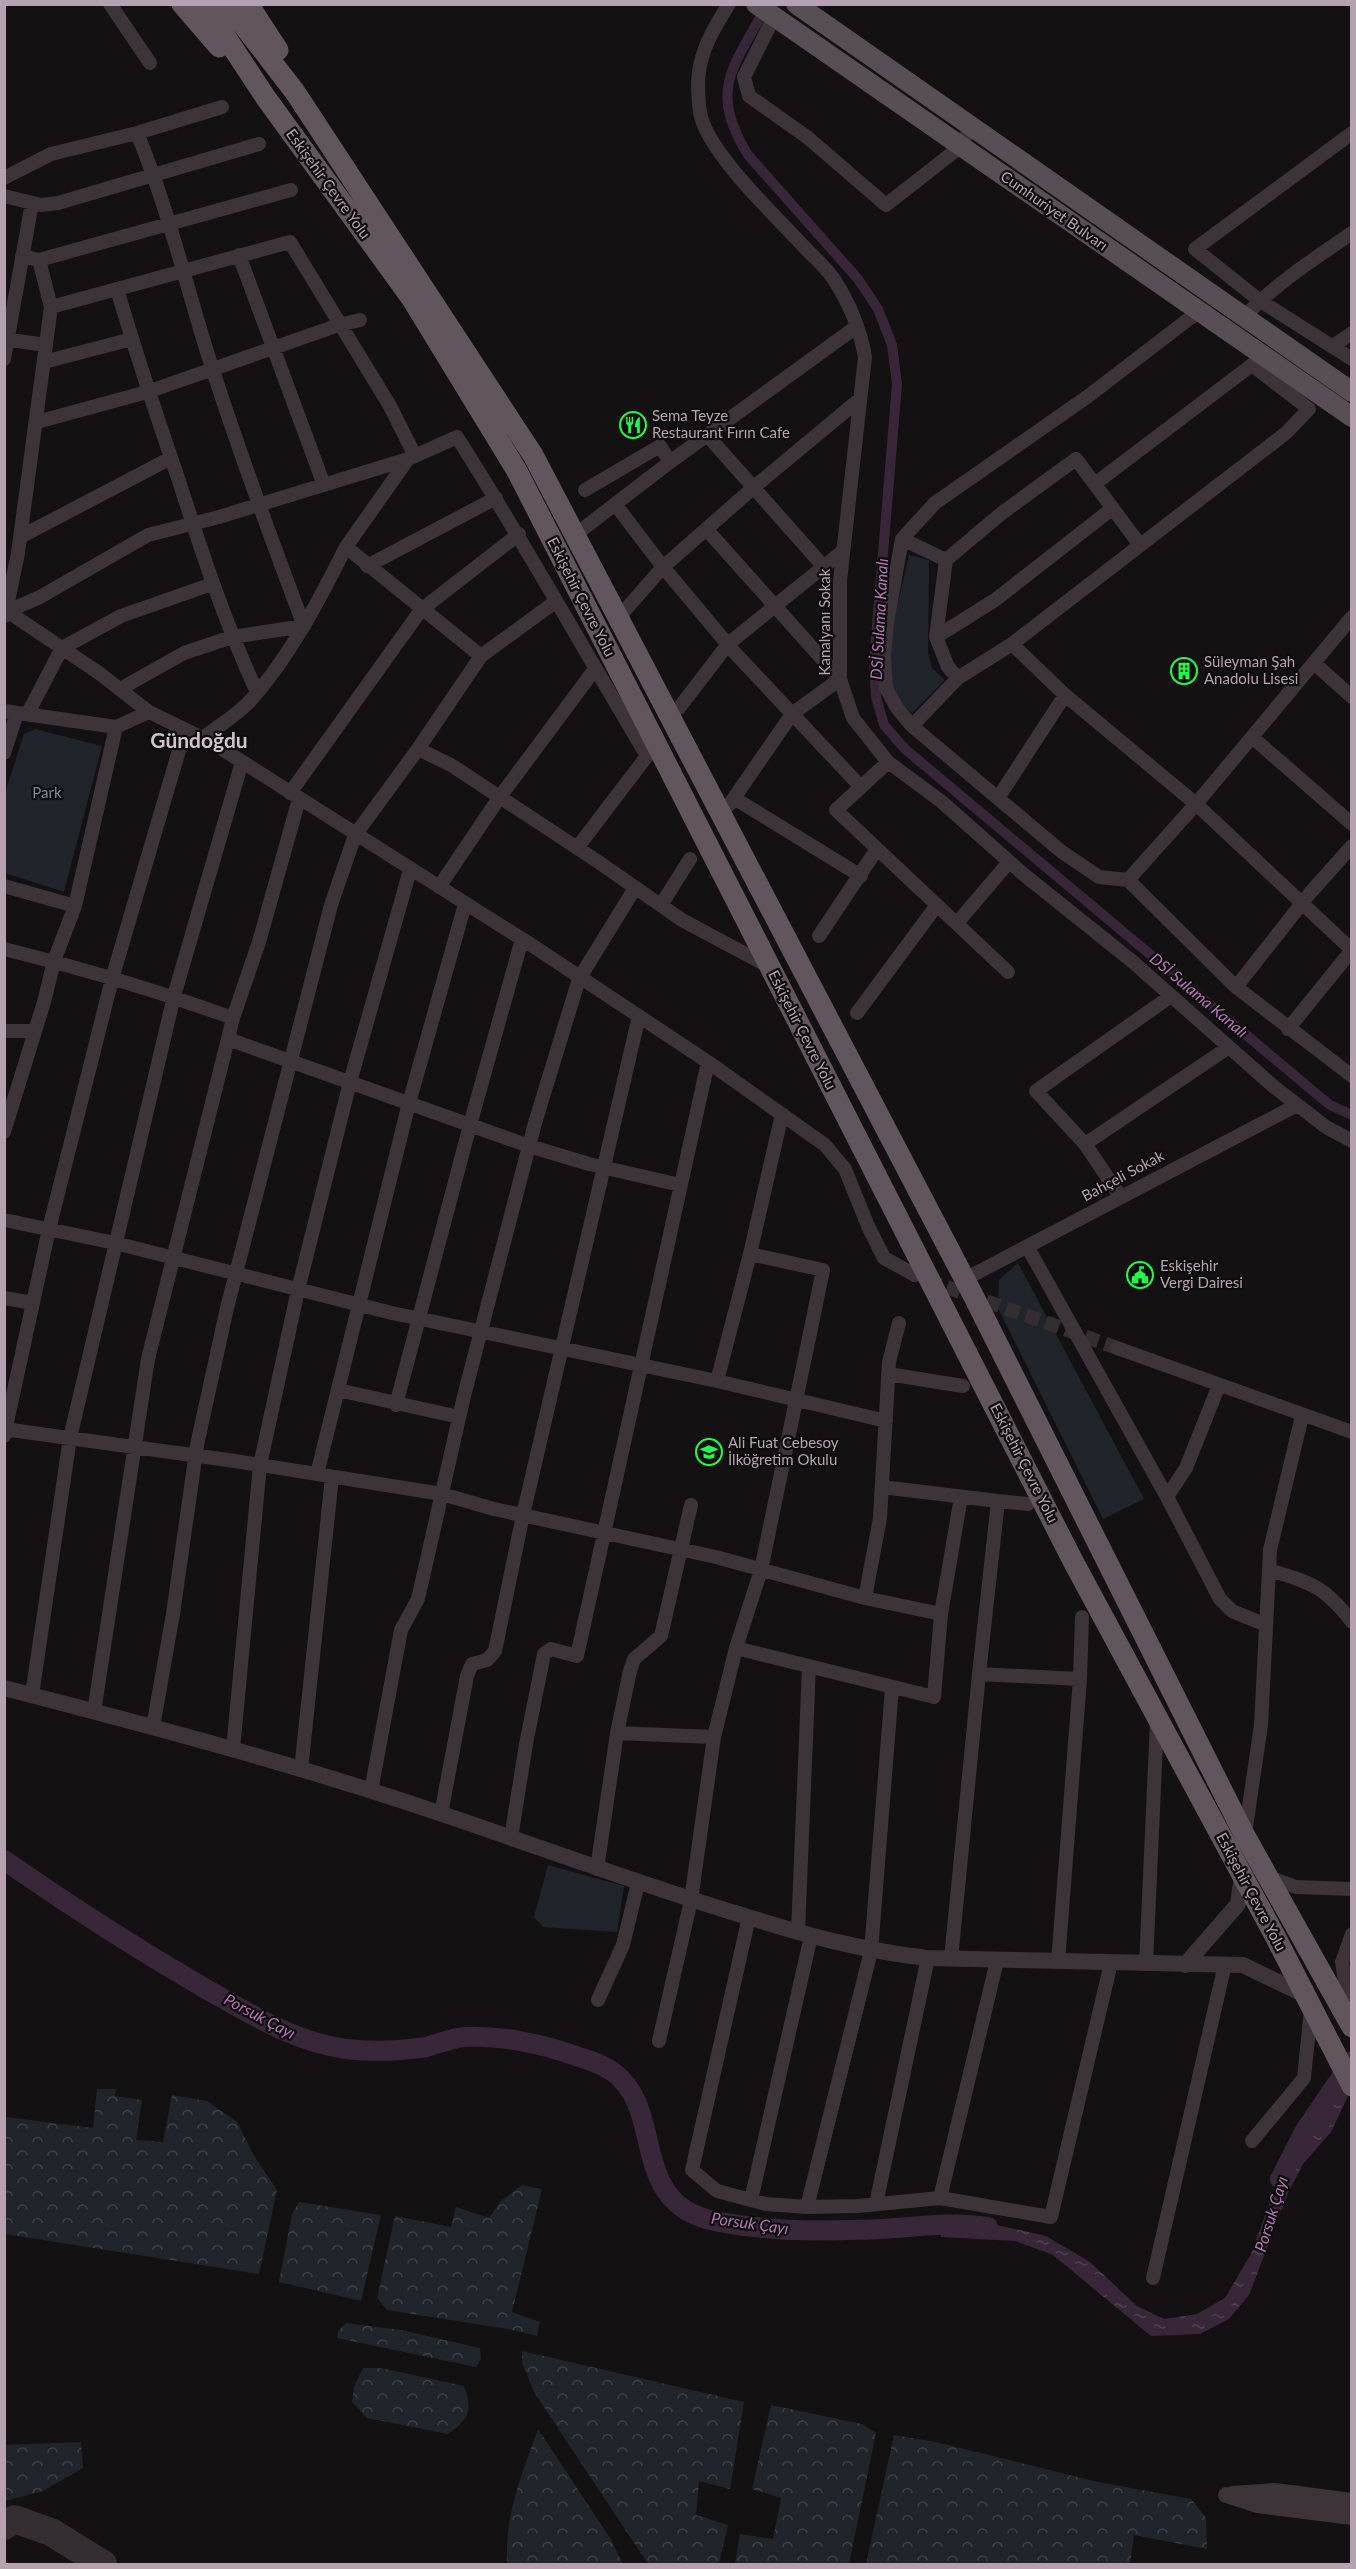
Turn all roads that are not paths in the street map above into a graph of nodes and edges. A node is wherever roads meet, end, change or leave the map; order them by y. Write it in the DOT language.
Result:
graph roads {
  1 [pos="110,4"];
  2 [pos="182,4"];
  3 [pos="204,4"];
  4 [pos="227,4"];
  5 [pos="248,4"];
  6 [pos="729,4"];
  7 [pos="796,4"];
  8 [pos="765,10"];
  9 [pos="150,63"];
  10 [pos="295,92"];
  11 [pos="266,98"];
  12 [pos="222,107"];
  13 [pos="971,127"];
  14 [pos="137,133"];
  15 [pos="1352,133"];
  16 [pos="259,144"];
  17 [pos="960,147"];
  18 [pos="154,175"];
  19 [pos="4,178"];
  20 [pos="291,190"];
  21 [pos="4,196"];
  22 [pos="32,203"];
  23 [pos="168,223"];
  24 [pos="1352,233"];
  25 [pos="239,255"];
  26 [pos="22,256"];
  27 [pos="39,260"];
  28 [pos="182,272"];
  29 [pos="117,289"];
  30 [pos="1259,300"];
  31 [pos="51,307"];
  32 [pos="1198,312"];
  33 [pos="1244,317"];
  34 [pos="360,320"];
  35 [pos="339,325"];
  36 [pos="856,327"];
  37 [pos="1229,333"];
  38 [pos="1352,333"];
  39 [pos="6,339"];
  40 [pos="132,339"];
  41 [pos="46,345"];
  42 [pos="1333,346"];
  43 [pos="274,348"];
  44 [pos="4,359"];
  45 [pos="1352,359"];
  46 [pos="1258,361"];
  47 [pos="44,362"];
  48 [pos="213,370"];
  49 [pos="147,392"];
  50 [pos="1352,392"];
  51 [pos="860,399"];
  52 [pos="1352,417"];
  53 [pos="37,422"];
  54 [pos="707,435"];
  55 [pos="411,457"];
  56 [pos="171,459"];
  57 [pos="670,462"];
  58 [pos="1096,483"];
  59 [pos="324,485"];
  60 [pos="753,488"];
  61 [pos="585,490"];
  62 [pos="496,498"];
  63 [pos="615,504"];
  64 [pos="258,505"];
  65 [pos="1113,508"];
  66 [pos="193,524"];
  67 [pos="707,530"];
  68 [pos="519,534"];
  69 [pos="575,535"];
  70 [pos="20,537"];
  71 [pos="902,539"];
  72 [pos="1140,545"];
  73 [pos="346,547"];
  74 [pos="843,551"];
  75 [pos="946,560"];
  76 [pos="367,566"];
  77 [pos="663,567"];
  78 [pos="824,567"];
  79 [pos="212,584"];
  80 [pos="555,602"];
  81 [pos="774,605"];
  82 [pos="421,610"];
  83 [pos="6,612"];
  84 [pos="620,616"];
  85 [pos="1352,617"];
  86 [pos="304,626"];
  87 [pos="232,637"];
  88 [pos="936,637"];
  89 [pos="728,644"];
  90 [pos="1012,644"];
  91 [pos="62,648"];
  92 [pos="481,656"];
  93 [pos="1314,663"];
  94 [pos="595,669"];
  95 [pos="958,678"];
  96 [pos="840,679"];
  97 [pos="120,689"];
  98 [pos="257,692"];
  99 [pos="1065,695"];
  100 [pos="1352,697"];
  101 [pos="679,708"];
  102 [pos="16,712"];
  103 [pos="149,712"];
  104 [pos="792,714"];
  105 [pos="912,726"];
  106 [pos="116,727"];
  107 [pos="185,730"];
  108 [pos="1252,737"];
  109 [pos="203,738"];
  110 [pos="418,750"];
  111 [pos="4,753"];
  112 [pos="242,762"];
  113 [pos="888,762"];
  114 [pos="861,787"];
  115 [pos="294,796"];
  116 [pos="499,798"];
  117 [pos="998,798"];
  118 [pos="1196,804"];
  119 [pos="1352,824"];
  120 [pos="355,835"];
  121 [pos="1352,846"];
  122 [pos="577,848"];
  123 [pos="878,849"];
  124 [pos="690,859"];
  125 [pos="1009,862"];
  126 [pos="410,870"];
  127 [pos="861,876"];
  128 [pos="1128,880"];
  129 [pos="4,886"];
  130 [pos="439,887"];
  131 [pos="635,888"];
  132 [pos="1302,903"];
  133 [pos="465,904"];
  134 [pos="661,905"];
  135 [pos="937,905"];
  136 [pos="75,906"];
  137 [pos="957,923"];
  138 [pos="819,936"];
  139 [pos="522,939"];
  140 [pos="4,949"];
  141 [pos="1352,950"];
  142 [pos="54,961"];
  143 [pos="768,966"];
  144 [pos="1008,972"];
  145 [pos="112,979"];
  146 [pos="579,979"];
  147 [pos="1236,987"];
  148 [pos="174,996"];
  149 [pos="1171,996"];
  150 [pos="857,1013"];
  151 [pos="639,1016"];
  152 [pos="233,1018"];
  153 [pos="1288,1029"];
  154 [pos="4,1031"];
  155 [pos="35,1031"];
  156 [pos="228,1039"];
  157 [pos="1229,1047"];
  158 [pos="291,1060"];
  159 [pos="708,1062"];
  160 [pos="1352,1076"];
  161 [pos="350,1082"];
  162 [pos="410,1103"];
  163 [pos="1297,1105"];
  164 [pos="7,1110"];
  165 [pos="782,1114"];
  166 [pos="470,1125"];
  167 [pos="4,1132"];
  168 [pos="1352,1141"];
  169 [pos="1085,1144"];
  170 [pos="529,1146"];
  171 [pos="604,1167"];
  172 [pos="680,1185"];
  173 [pos="1120,1196"];
  174 [pos="4,1220"];
  175 [pos="49,1229"];
  176 [pos="115,1243"];
  177 [pos="1027,1246"];
  178 [pos="750,1254"];
  179 [pos="173,1258"];
  180 [pos="236,1274"];
  181 [pos="915,1275"];
  182 [pos="965,1279"];
  183 [pos="298,1290"];
  184 [pos="4,1298"];
  185 [pos="33,1303"];
  186 [pos="358,1305"];
  187 [pos="420,1319"];
  188 [pos="899,1323"];
  189 [pos="480,1333"];
  190 [pos="1118,1348"];
  191 [pos="562,1350"];
  192 [pos="642,1366"];
  193 [pos="888,1374"];
  194 [pos="717,1381"];
  195 [pos="1219,1385"];
  196 [pos="963,1386"];
  197 [pos="338,1390"];
  198 [pos="796,1400"];
  199 [pos="396,1405"];
  200 [pos="1302,1416"];
  201 [pos="459,1417"];
  202 [pos="886,1421"];
  203 [pos="5,1431"];
  204 [pos="1352,1432"];
  205 [pos="70,1438"];
  206 [pos="134,1449"];
  207 [pos="196,1456"];
  208 [pos="260,1465"];
  209 [pos="317,1474"];
  210 [pos="333,1477"];
  211 [pos="882,1487"];
  212 [pos="442,1494"];
  213 [pos="961,1497"];
  214 [pos="1167,1497"];
  215 [pos="998,1501"];
  216 [pos="1028,1504"];
  217 [pos="691,1505"];
  218 [pos="523,1515"];
  219 [pos="604,1532"];
  220 [pos="681,1550"];
  221 [pos="762,1570"];
  222 [pos="1269,1570"];
  223 [pos="865,1598"];
  224 [pos="941,1614"];
  225 [pos="1082,1617"];
  226 [pos="1352,1622"];
  227 [pos="1266,1625"];
  228 [pos="736,1648"];
  229 [pos="809,1666"];
  230 [pos="979,1674"];
  231 [pos="1080,1679"];
  232 [pos="4,1688"];
  233 [pos="892,1688"];
  234 [pos="32,1695"];
  235 [pos="94,1712"];
  236 [pos="1157,1717"];
  237 [pos="153,1727"];
  238 [pos="617,1733"];
  239 [pos="714,1737"];
  240 [pos="233,1749"];
  241 [pos="301,1770"];
  242 [pos="371,1791"];
  243 [pos="441,1814"];
  244 [pos="1245,1836"];
  245 [pos="511,1838"];
  246 [pos="597,1869"];
  247 [pos="1242,1876"];
  248 [pos="1269,1877"];
  249 [pos="638,1883"];
  250 [pos="1352,1889"];
  251 [pos="691,1899"];
  252 [pos="748,1917"];
  253 [pos="805,1934"];
  254 [pos="1352,1934"];
  255 [pos="871,1951"];
  256 [pos="928,1958"];
  257 [pos="951,1959"];
  258 [pos="998,1961"];
  259 [pos="1058,1962"];
  260 [pos="1111,1963"];
  261 [pos="1146,1964"];
  262 [pos="1225,1964"];
  263 [pos="1185,1965"];
  264 [pos="598,2000"];
  265 [pos="1308,2001"];
  266 [pos="1352,2020"];
  267 [pos="1352,2027"];
  268 [pos="659,2041"];
  269 [pos="1352,2086"];
  270 [pos="1252,2141"];
  271 [pos="940,2198"];
  272 [pos="751,2200"];
  273 [pos="876,2204"];
  274 [pos="807,2207"];
  275 [pos="1153,2278"];
  276 [pos="1352,2501"];
  277 [pos="1352,2517"];
  1 -- 9 [label="street"];
  2 -- 11 [label="highway"];
  3 -- 11 [label="highway, Eskişehir Çevre Yolu"];
  4 -- 10 [label="highway, Eskişehir Çevre Yolu"];
  5 -- 10 [label="highway"];
  6 -- 36 [label="street, Kanalyanı Sokak"];
  7 -- 13 [label="main road, Cumhuriyet Bulvarı"];
  8 -- 17 [label="main road, Cumhuriyet Bulvarı"];
  8 -- 17 [label="street"];
  10 -- 69 [label="highway, Eskişehir Çevre Yolu"];
  11 -- 143 [label="highway, Eskişehir Çevre Yolu"];
  12 -- 14 [label="street"];
  13 -- 17 [label="street"];
  13 -- 33 [label="main road, Cumhuriyet Bulvarı"];
  14 -- 18 [label="street"];
  14 -- 19 [label="street"];
  15 -- 30 [label="street"];
  16 -- 18 [label="street"];
  17 -- 32 [label="main road, Cumhuriyet Bulvarı"];
  18 -- 22 [label="street"];
  18 -- 23 [label="street"];
  20 -- 23 [label="street"];
  21 -- 22 [label="street"];
  22 -- 26 [label="street"];
  23 -- 27 [label="street"];
  23 -- 28 [label="street"];
  24 -- 30 [label="street"];
  25 -- 28 [label="street"];
  25 -- 35 [label="street"];
  25 -- 43 [label="street"];
  26 -- 27 [label="street"];
  26 -- 39 [label="street"];
  27 -- 31 [label="street"];
  28 -- 29 [label="street"];
  28 -- 48 [label="street"];
  29 -- 31 [label="street"];
  29 -- 40 [label="street"];
  30 -- 33 [label="street"];
  30 -- 42 [label="street"];
  31 -- 41 [label="street"];
  32 -- 37 [label="main road, Cumhuriyet Bulvarı"];
  32 -- 71 [label="street"];
  33 -- 37 [label="main road"];
  33 -- 50 [label="main road, Cumhuriyet Bulvarı"];
  34 -- 35 [label="street"];
  35 -- 43 [label="street"];
  35 -- 55 [label="street"];
  36 -- 51 [label="street, Kanalyanı Sokak"];
  36 -- 54 [label="street"];
  37 -- 46 [label="main road, Cumhuriyet Bulvarı"];
  38 -- 42 [label="street"];
  39 -- 41 [label="street"];
  39 -- 44 [label="street"];
  40 -- 47 [label="street"];
  40 -- 49 [label="street"];
  41 -- 47 [label="street"];
  42 -- 45 [label="street"];
  43 -- 48 [label="street"];
  43 -- 59 [label="street"];
  46 -- 52 [label="main road, Cumhuriyet Bulvarı"];
  46 -- 58 [label="street"];
  46 -- 72 [label="street"];
  47 -- 53 [label="street"];
  48 -- 49 [label="street"];
  48 -- 64 [label="street"];
  49 -- 53 [label="street"];
  49 -- 56 [label="street"];
  51 -- 60 [label="street"];
  51 -- 74 [label="street, Kanalyanı Sokak"];
  53 -- 70 [label="street"];
  54 -- 57 [label="street"];
  54 -- 60 [label="street"];
  55 -- 59 [label="street"];
  55 -- 62 [label="street"];
  55 -- 73 [label="street"];
  56 -- 66 [label="street"];
  56 -- 70 [label="street"];
  57 -- 61 [label="street"];
  57 -- 63 [label="street"];
  58 -- 65 [label="street"];
  58 -- 75 [label="street"];
  59 -- 64 [label="street"];
  60 -- 67 [label="street"];
  60 -- 78 [label="street"];
  62 -- 68 [label="street"];
  62 -- 76 [label="street"];
  63 -- 69 [label="street"];
  63 -- 77 [label="street"];
  64 -- 66 [label="street"];
  64 -- 86 [label="street"];
  65 -- 72 [label="street"];
  65 -- 88 [label="street"];
  66 -- 79 [label="street"];
  66 -- 83 [label="street"];
  67 -- 77 [label="street"];
  67 -- 81 [label="street"];
  68 -- 80 [label="street"];
  68 -- 82 [label="street"];
  69 -- 84 [label="highway, Eskişehir Çevre Yolu"];
  70 -- 83 [label="street"];
  71 -- 75 [label="street"];
  71 -- 105 [label="street"];
  72 -- 90 [label="street"];
  73 -- 76 [label="street"];
  73 -- 86 [label="street"];
  74 -- 78 [label="street"];
  74 -- 96 [label="street, Kanalyanı Sokak"];
  75 -- 88 [label="street"];
  76 -- 82 [label="street"];
  77 -- 84 [label="street"];
  77 -- 89 [label="street"];
  78 -- 81 [label="street"];
  79 -- 87 [label="street"];
  79 -- 91 [label="street"];
  80 -- 92 [label="street"];
  80 -- 94 [label="street"];
  81 -- 89 [label="street"];
  81 -- 96 [label="street"];
  82 -- 92 [label="street"];
  82 -- 115 [label="street"];
  83 -- 91 [label="street"];
  84 -- 182 [label="highway, Eskişehir Çevre Yolu"];
  85 -- 93 [label="street"];
  86 -- 87 [label="street"];
  86 -- 98 [label="street"];
  87 -- 97 [label="street"];
  87 -- 98 [label="street"];
  88 -- 95 [label="street"];
  89 -- 101 [label="street"];
  89 -- 104 [label="street"];
  90 -- 95 [label="street"];
  90 -- 99 [label="street"];
  91 -- 97 [label="street"];
  91 -- 102 [label="street"];
  92 -- 110 [label="street"];
  93 -- 100 [label="street"];
  93 -- 108 [label="street"];
  94 -- 116 [label="street"];
  94 -- 122 [label="street"];
  95 -- 105 [label="street"];
  96 -- 104 [label="street"];
  96 -- 113 [label="street, Kanalyanı Sokak"];
  97 -- 103 [label="street"];
  98 -- 109 [label="street"];
  99 -- 117 [label="street"];
  99 -- 118 [label="street"];
  102 -- 106 [label="street"];
  102 -- 111 [label="street"];
  103 -- 106 [label="street"];
  103 -- 107 [label="street"];
  104 -- 114 [label="street"];
  104 -- 127 [label="street"];
  105 -- 117 [label="street"];
  106 -- 136 [label="street"];
  107 -- 109 [label="street"];
  107 -- 145 [label="street"];
  108 -- 118 [label="street"];
  108 -- 119 [label="street"];
  109 -- 112 [label="street"];
  110 -- 116 [label="street"];
  110 -- 120 [label="street"];
  112 -- 115 [label="street"];
  112 -- 148 [label="street"];
  113 -- 114 [label="street"];
  113 -- 125 [label="street, Kanalyanı Sokak"];
  114 -- 123 [label="street"];
  115 -- 120 [label="street"];
  115 -- 152 [label="street"];
  116 -- 122 [label="street"];
  116 -- 130 [label="street"];
  117 -- 128 [label="street"];
  118 -- 128 [label="street"];
  118 -- 132 [label="street"];
  120 -- 126 [label="street"];
  120 -- 158 [label="street"];
  121 -- 132 [label="street"];
  122 -- 131 [label="street"];
  123 -- 127 [label="street"];
  123 -- 135 [label="street"];
  124 -- 134 [label="street"];
  125 -- 137 [label="street"];
  125 -- 149 [label="street, Kanalyanı Sokak"];
  126 -- 130 [label="street"];
  126 -- 161 [label="street"];
  127 -- 138 [label="street"];
  128 -- 147 [label="street"];
  129 -- 136 [label="street"];
  130 -- 133 [label="street"];
  131 -- 134 [label="street"];
  131 -- 146 [label="street"];
  132 -- 141 [label="street"];
  132 -- 147 [label="street"];
  133 -- 139 [label="street"];
  133 -- 162 [label="street"];
  134 -- 143 [label="street"];
  135 -- 137 [label="street"];
  135 -- 150 [label="street"];
  136 -- 142 [label="street"];
  137 -- 144 [label="street"];
  139 -- 146 [label="street"];
  139 -- 166 [label="street"];
  140 -- 142 [label="street"];
  141 -- 153 [label="street"];
  142 -- 145 [label="street"];
  142 -- 155 [label="street"];
  143 -- 236 [label="highway, Eskişehir Çevre Yolu"];
  145 -- 148 [label="street"];
  145 -- 175 [label="street"];
  146 -- 151 [label="street"];
  146 -- 170 [label="street"];
  147 -- 153 [label="street"];
  148 -- 152 [label="street"];
  148 -- 176 [label="street"];
  149 -- 157 [label="street, Kanalyanı Sokak"];
  149 -- 169 [label="street"];
  151 -- 159 [label="street"];
  151 -- 171 [label="street"];
  152 -- 156 [label="street"];
  153 -- 160 [label="street"];
  154 -- 155 [label="street"];
  155 -- 164 [label="street"];
  156 -- 158 [label="street"];
  156 -- 179 [label="street"];
  157 -- 163 [label="street, Kanalyanı Sokak"];
  157 -- 169 [label="street"];
  158 -- 161 [label="street"];
  158 -- 180 [label="street"];
  159 -- 165 [label="street"];
  159 -- 172 [label="street"];
  161 -- 162 [label="street"];
  161 -- 183 [label="street"];
  162 -- 166 [label="street"];
  162 -- 186 [label="street"];
  163 -- 168 [label="street, Kanalyanı Sokak"];
  163 -- 173 [label="street, Bahçeli Sokak"];
  164 -- 167 [label="street"];
  165 -- 178 [label="street"];
  165 -- 181 [label="street"];
  166 -- 170 [label="street"];
  166 -- 187 [label="street"];
  169 -- 173 [label="street"];
  170 -- 171 [label="street"];
  170 -- 189 [label="street"];
  171 -- 172 [label="street"];
  171 -- 191 [label="street"];
  172 -- 192 [label="street"];
  173 -- 177 [label="street, Bahçeli Sokak"];
  174 -- 175 [label="street"];
  175 -- 176 [label="street"];
  175 -- 185 [label="street"];
  176 -- 179 [label="street"];
  176 -- 205 [label="street"];
  177 -- 182 [label="street, Bahçeli Sokak"];
  177 -- 214 [label="street"];
  178 -- 194 [label="street"];
  178 -- 198 [label="street"];
  179 -- 180 [label="street"];
  179 -- 206 [label="street"];
  180 -- 183 [label="street"];
  180 -- 207 [label="street"];
  182 -- 244 [label="highway, Eskişehir Çevre Yolu"];
  183 -- 186 [label="street"];
  183 -- 208 [label="street"];
  184 -- 185 [label="street"];
  185 -- 203 [label="street"];
  186 -- 187 [label="street"];
  186 -- 197 [label="street"];
  187 -- 189 [label="street"];
  187 -- 199 [label="street"];
  188 -- 193 [label="street"];
  189 -- 191 [label="street"];
  189 -- 201 [label="street"];
  190 -- 195 [label="street"];
  191 -- 192 [label="street"];
  191 -- 218 [label="street"];
  192 -- 194 [label="street"];
  192 -- 219 [label="street"];
  193 -- 196 [label="street"];
  193 -- 202 [label="street"];
  194 -- 198 [label="street"];
  195 -- 200 [label="street"];
  195 -- 214 [label="street"];
  197 -- 199 [label="street"];
  197 -- 209 [label="street"];
  198 -- 202 [label="street"];
  198 -- 221 [label="street"];
  199 -- 201 [label="street"];
  200 -- 204 [label="street"];
  200 -- 222 [label="street"];
  201 -- 212 [label="street"];
  202 -- 211 [label="street"];
  203 -- 205 [label="street"];
  205 -- 206 [label="street"];
  205 -- 234 [label="street"];
  206 -- 207 [label="street"];
  206 -- 235 [label="street"];
  207 -- 208 [label="street"];
  207 -- 237 [label="street"];
  208 -- 209 [label="street"];
  208 -- 240 [label="street"];
  209 -- 210 [label="street"];
  210 -- 212 [label="street"];
  210 -- 241 [label="street"];
  211 -- 213 [label="street"];
  211 -- 223 [label="street"];
  212 -- 218 [label="street"];
  212 -- 242 [label="street"];
  213 -- 215 [label="street"];
  213 -- 224 [label="street"];
  214 -- 227 [label="street"];
  215 -- 216 [label="street"];
  215 -- 230 [label="street"];
  217 -- 220 [label="street"];
  218 -- 219 [label="street"];
  218 -- 243 [label="street"];
  219 -- 220 [label="street"];
  219 -- 245 [label="street"];
  220 -- 221 [label="street"];
  220 -- 238 [label="street"];
  221 -- 223 [label="street"];
  221 -- 228 [label="street"];
  222 -- 226 [label="street"];
  222 -- 227 [label="street"];
  223 -- 224 [label="street"];
  224 -- 233 [label="street"];
  225 -- 231 [label="street"];
  227 -- 244 [label="street"];
  228 -- 229 [label="street"];
  228 -- 239 [label="street"];
  229 -- 233 [label="street"];
  229 -- 253 [label="street"];
  230 -- 231 [label="street"];
  230 -- 257 [label="street"];
  231 -- 259 [label="street"];
  232 -- 234 [label="street"];
  233 -- 255 [label="street"];
  234 -- 235 [label="street"];
  235 -- 237 [label="street"];
  236 -- 247 [label="highway, Eskişehir Çevre Yolu"];
  236 -- 261 [label="street"];
  237 -- 240 [label="street"];
  238 -- 239 [label="street"];
  238 -- 246 [label="street"];
  239 -- 251 [label="street"];
  240 -- 241 [label="street"];
  241 -- 242 [label="street"];
  242 -- 243 [label="street"];
  243 -- 245 [label="street"];
  244 -- 248 [label="highway, Eskişehir Çevre Yolu"];
  245 -- 246 [label="street"];
  246 -- 249 [label="street"];
  247 -- 263 [label="street"];
  247 -- 265 [label="highway, Eskişehir Çevre Yolu"];
  248 -- 250 [label="street"];
  248 -- 267 [label="highway, Eskişehir Çevre Yolu"];
  249 -- 251 [label="street"];
  249 -- 264 [label="street"];
  251 -- 252 [label="street"];
  251 -- 268 [label="street"];
  252 -- 253 [label="street"];
  252 -- 272 [label="street"];
  253 -- 255 [label="street"];
  253 -- 272 [label="street"];
  254 -- 266 [label="street"];
  255 -- 256 [label="street"];
  255 -- 274 [label="street"];
  256 -- 257 [label="street"];
  256 -- 273 [label="street"];
  257 -- 258 [label="street"];
  258 -- 259 [label="street"];
  258 -- 271 [label="street"];
  259 -- 260 [label="street"];
  260 -- 261 [label="street"];
  260 -- 271 [label="street"];
  261 -- 263 [label="street"];
  262 -- 263 [label="street"];
  262 -- 265 [label="street"];
  262 -- 275 [label="street"];
  265 -- 269 [label="highway, Eskişehir Çevre Yolu"];
  265 -- 270 [label="street"];
  271 -- 273 [label="street"];
  272 -- 274 [label="street"];
  273 -- 274 [label="street"];
  276 -- 277 [label="street"];
}
